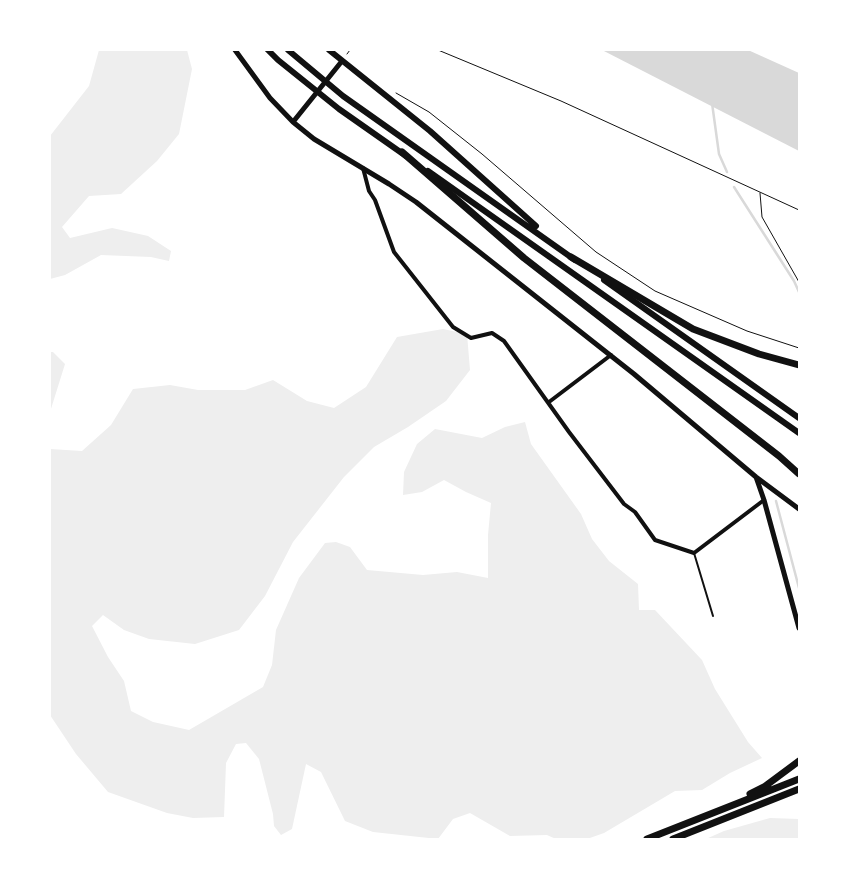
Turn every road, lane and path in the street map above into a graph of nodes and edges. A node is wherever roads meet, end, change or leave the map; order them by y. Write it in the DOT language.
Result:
graph roads {
  1 [pos="235,50"];
  2 [pos="268,50"];
  3 [pos="288,50"];
  4 [pos="329,50"];
  5 [pos="438,50"];
  6 [pos="342,61"];
  7 [pos="389,89"];
  8 [pos="293,122"];
  9 [pos="402,152"];
  10 [pos="363,168"];
  11 [pos="760,193"];
  12 [pos="799,210"];
  13 [pos="556,245"];
  14 [pos="571,257"];
  15 [pos="799,282"];
  16 [pos="799,348"];
  17 [pos="611,355"];
  18 [pos="799,365"];
  19 [pos="549,402"];
  20 [pos="799,418"];
  21 [pos="799,433"];
  22 [pos="799,474"];
  23 [pos="756,477"];
  24 [pos="764,500"];
  25 [pos="799,510"];
  26 [pos="694,553"];
  27 [pos="713,616"];
  28 [pos="799,628"];
  29 [pos="799,761"];
  30 [pos="799,780"];
  31 [pos="765,790"];
  32 [pos="799,791"];
  33 [pos="647,839"];
  34 [pos="673,839"];
  1 -- 8 [label="street"];
  2 -- 9 [label="highway"];
  3 -- 13 [label="highway"];
  4 -- 6 [label="highway"];
  5 -- 11 [label="path"];
  6 -- 8 [label="street"];
  6 -- 13 [label="highway"];
  7 -- 16 [label="path"];
  8 -- 10 [label="street"];
  9 -- 21 [label="highway"];
  9 -- 22 [label="highway"];
  10 -- 17 [label="street"];
  10 -- 19 [label="street"];
  11 -- 12 [label="path"];
  11 -- 15 [label="path"];
  13 -- 14 [label="highway"];
  14 -- 18 [label="highway"];
  14 -- 20 [label="highway"];
  17 -- 19 [label="street"];
  17 -- 23 [label="street"];
  19 -- 26 [label="street"];
  23 -- 24 [label="street"];
  23 -- 25 [label="street"];
  24 -- 26 [label="street"];
  24 -- 28 [label="street"];
  26 -- 27 [label="lane"];
  29 -- 31 [label="highway"];
  30 -- 31 [label="highway"];
  31 -- 33 [label="highway"];
  32 -- 34 [label="highway"];
}
